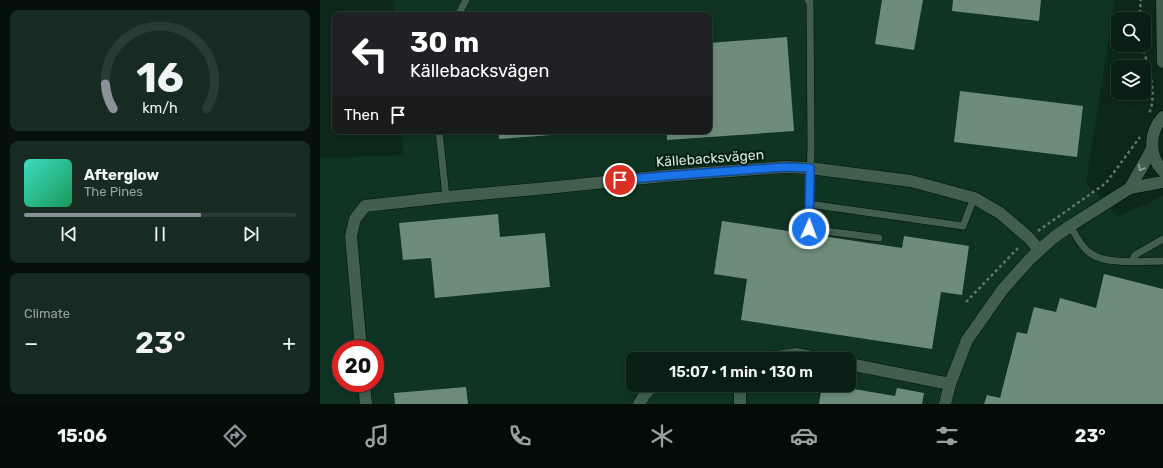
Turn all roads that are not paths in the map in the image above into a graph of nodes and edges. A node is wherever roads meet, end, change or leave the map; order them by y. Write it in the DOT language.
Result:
graph roads {
  1 [pos="466,0"];
  2 [pos="808,0"];
  3 [pos="1162,0"];
  4 [pos="460,12"];
  5 [pos="1163,62"];
  6 [pos="1163,117"];
  7 [pos="440,134"];
  8 [pos="1152,149"];
  9 [pos="810,168"];
  10 [pos="1163,171"];
  11 [pos="1163,182"];
  12 [pos="1130,188"];
  13 [pos="446,197"];
  14 [pos="974,198"];
  15 [pos="809,204"];
  16 [pos="1070,226"];
  17 [pos="879,238"];
  18 [pos="1163,239"];
  19 [pos="1039,250"];
  20 [pos="1132,261"];
  21 [pos="1163,261"];
  22 [pos="360,340"];
  23 [pos="856,365"];
  24 [pos="950,384"];
  25 [pos="365,392"];
  26 [pos="647,392"];
  27 [pos="740,392"];
  28 [pos="366,404"];
  29 [pos="639,404"];
  30 [pos="740,404"];
  31 [pos="945,404"];
  1 -- 4 [label="lane"];
  2 -- 9 [label="lane"];
  3 -- 5 [label="street"];
  6 -- 8 [label="street"];
  7 -- 13 [label="lane"];
  8 -- 10 [label="street"];
  8 -- 12 [label="street, one-way"];
  9 -- 13 [label="street, Källebacksvägen"];
  9 -- 14 [label="street, Källebacksvägen"];
  9 -- 15 [label="lane"];
  11 -- 12 [label="street"];
  12 -- 16 [label="street"];
  13 -- 22 [label="street, Källebacksvägen"];
  14 -- 15 [label="lane"];
  14 -- 19 [label="street, Källebacksvägen"];
  15 -- 17 [label="lane"];
  16 -- 19 [label="street"];
  16 -- 20 [label="lane"];
  18 -- 20 [label="lane"];
  19 -- 24 [label="street"];
  20 -- 21 [label="lane"];
  23 -- 24 [label="street"];
  24 -- 31 [label="street"];
  25 -- 28 [label="street"];
  26 -- 29 [label="street"];
  27 -- 30 [label="street"];
}
